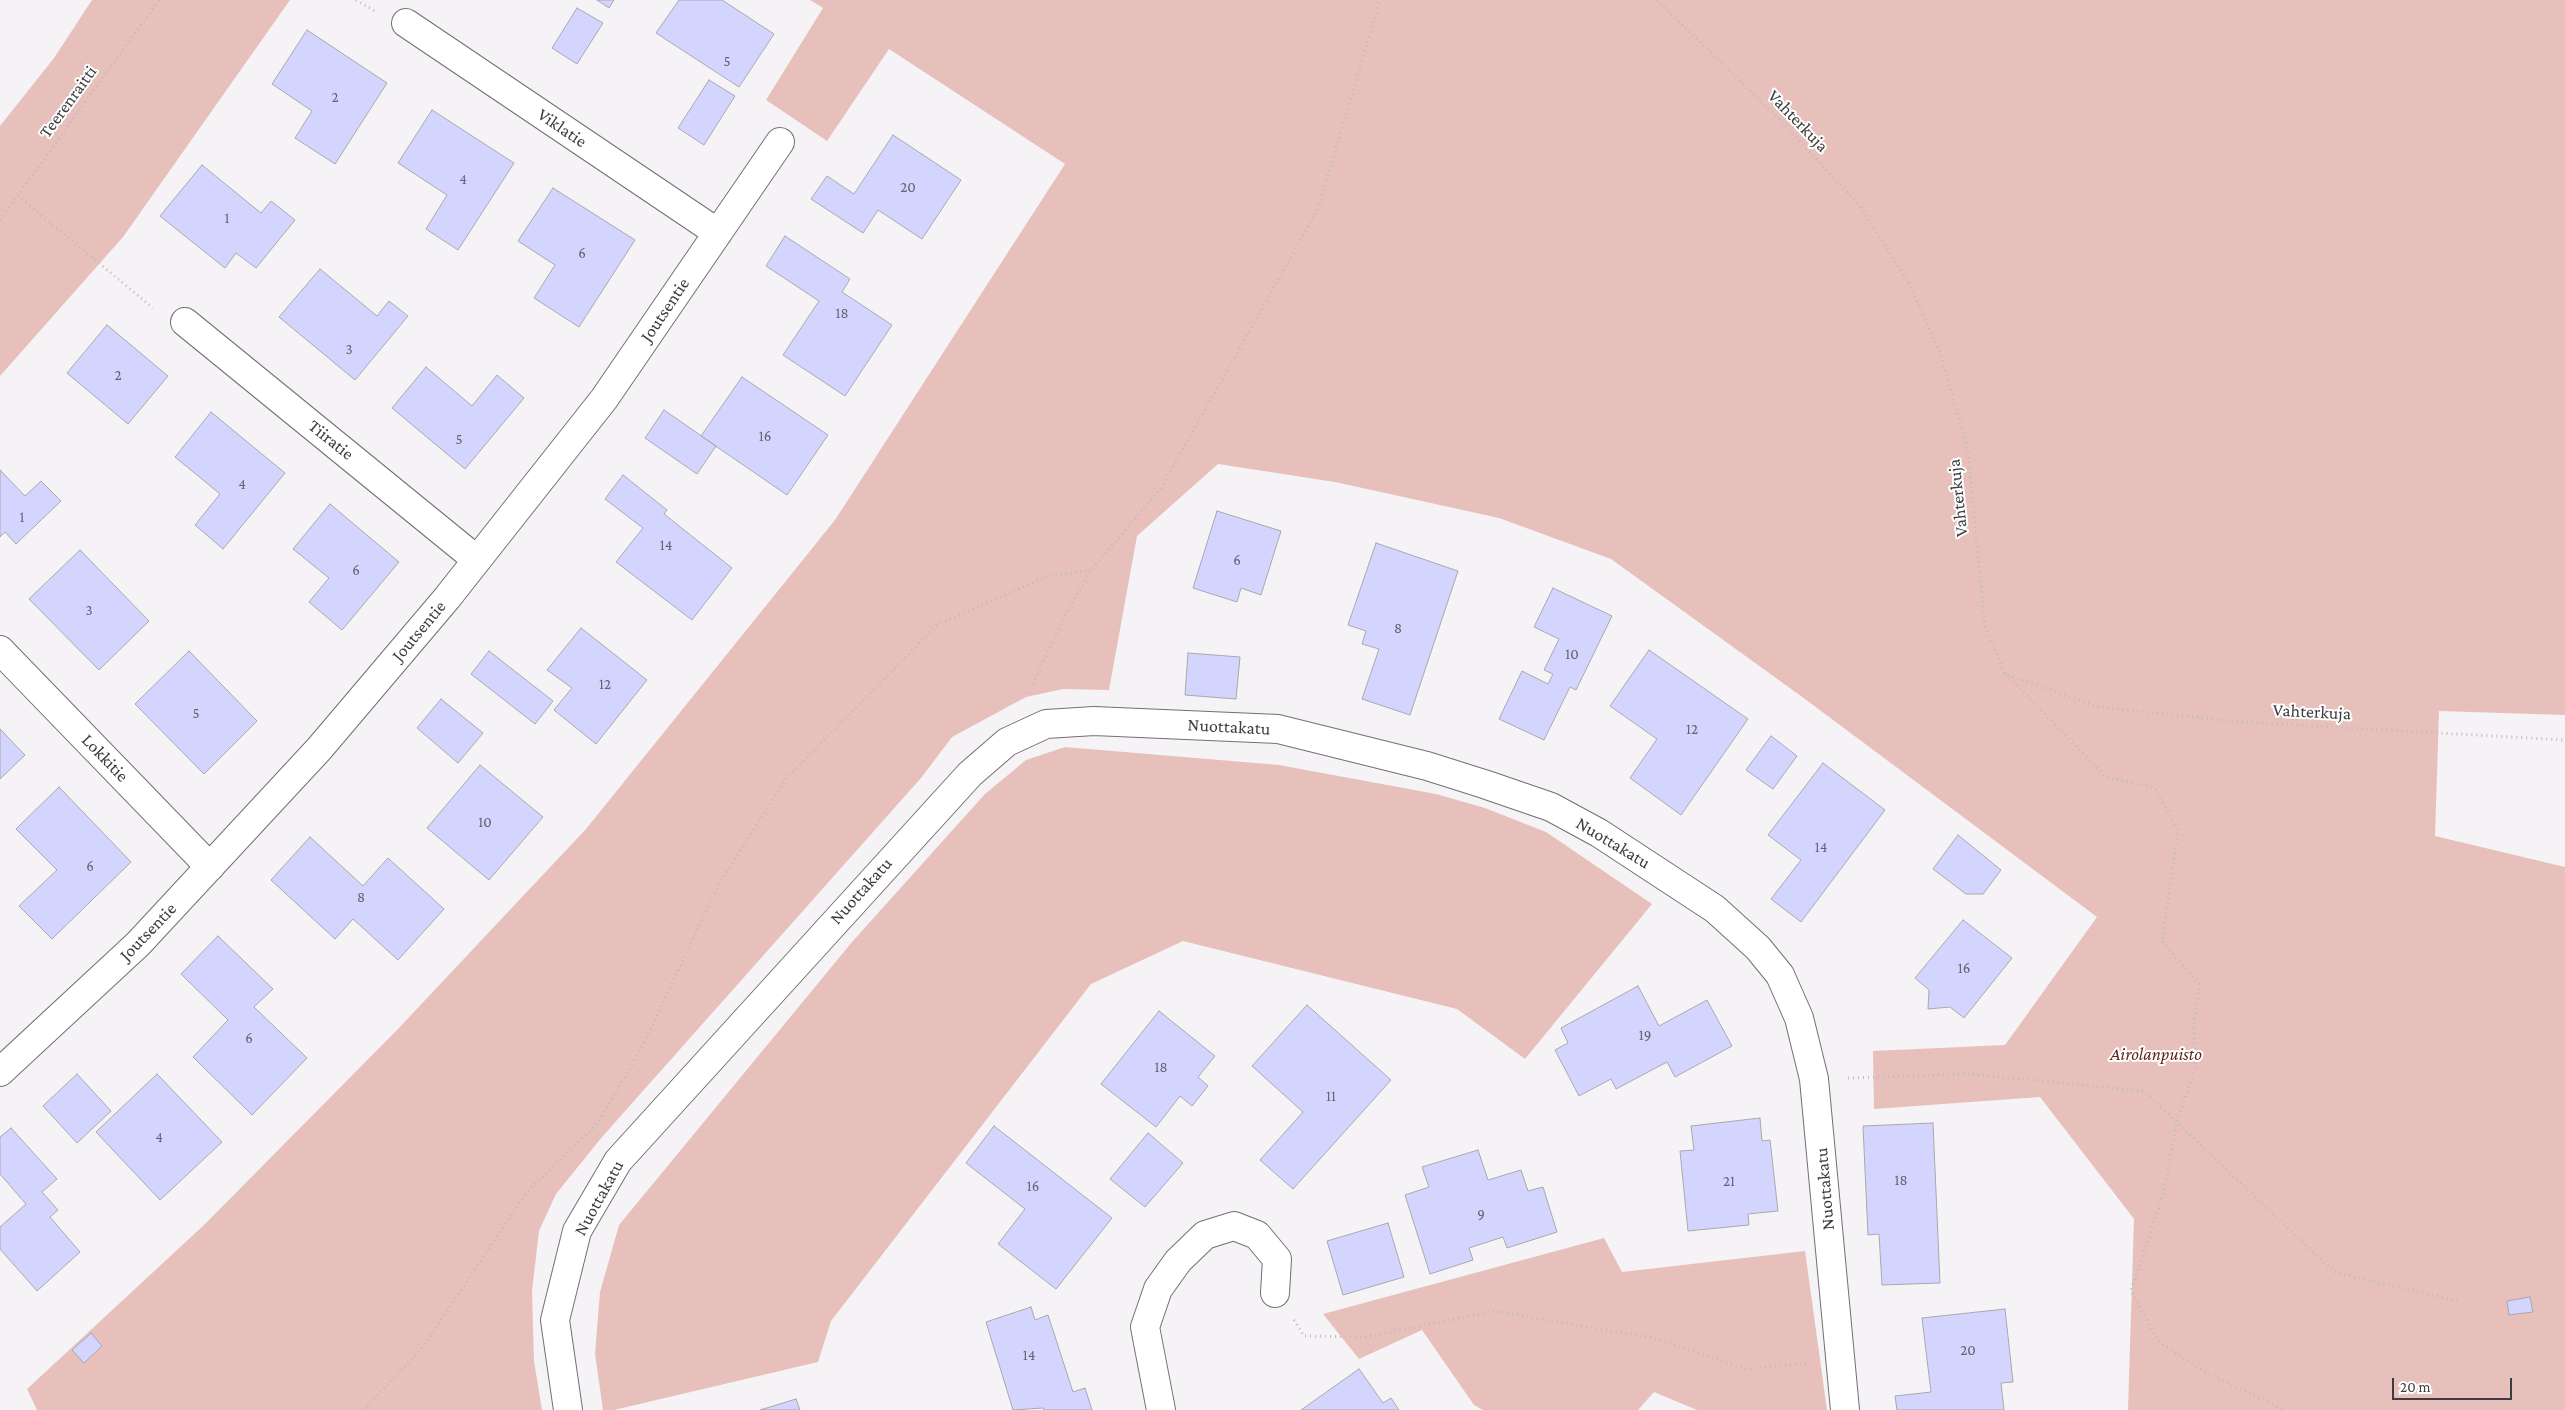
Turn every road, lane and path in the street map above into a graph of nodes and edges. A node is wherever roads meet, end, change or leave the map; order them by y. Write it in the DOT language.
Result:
graph roads {
  1 [pos="159,0"];
  2 [pos="1380,0"];
  3 [pos="1657,0"];
  4 [pos="406,23"];
  5 [pos="780,142"];
  6 [pos="18,196"];
  7 [pos="0,220"];
  8 [pos="718,233"];
  9 [pos="185,322"];
  10 [pos="477,560"];
  11 [pos="1091,570"];
  12 [pos="0,650"];
  13 [pos="2005,674"];
  14 [pos="2565,740"];
  15 [pos="1007,742"];
  16 [pos="210,867"];
  17 [pos="0,1072"];
  18 [pos="1814,1079"];
  19 [pos="2176,1121"];
  20 [pos="1275,1293"];
  21 [pos="2458,1301"];
  22 [pos="1841,1356"];
  23 [pos="363,1410"];
  24 [pos="568,1410"];
  25 [pos="1161,1410"];
  26 [pos="1845,1410"];
  27 [pos="2285,1410"];
  1 -- 6 [label="path, Teerenraitti"];
  2 -- 11 [label="path"];
  3 -- 13 [label="path, Vahterkuja"];
  4 -- 8 [label="street, Viklatie"];
  5 -- 8 [label="street, Joutsentie"];
  6 -- 7 [label="path, Teerenraitti"];
  6 -- 9 [label="path"];
  8 -- 10 [label="street, Joutsentie"];
  9 -- 10 [label="street, Tiiratie"];
  10 -- 16 [label="street, Joutsentie"];
  11 -- 15 [label="path"];
  11 -- 23 [label="path"];
  12 -- 16 [label="street, Lokkitie"];
  13 -- 14 [label="path, Vahterkuja"];
  13 -- 19 [label="path"];
  15 -- 18 [label="street, Nuottakatu"];
  15 -- 24 [label="street, Nuottakatu"];
  16 -- 17 [label="street, Joutsentie"];
  18 -- 19 [label="path"];
  18 -- 22 [label="street, Nuottakatu"];
  19 -- 21 [label="path"];
  19 -- 27 [label="path"];
  20 -- 22 [label="path"];
  20 -- 25 [label="street"];
  22 -- 26 [label="street, Nuottakatu"];
}
